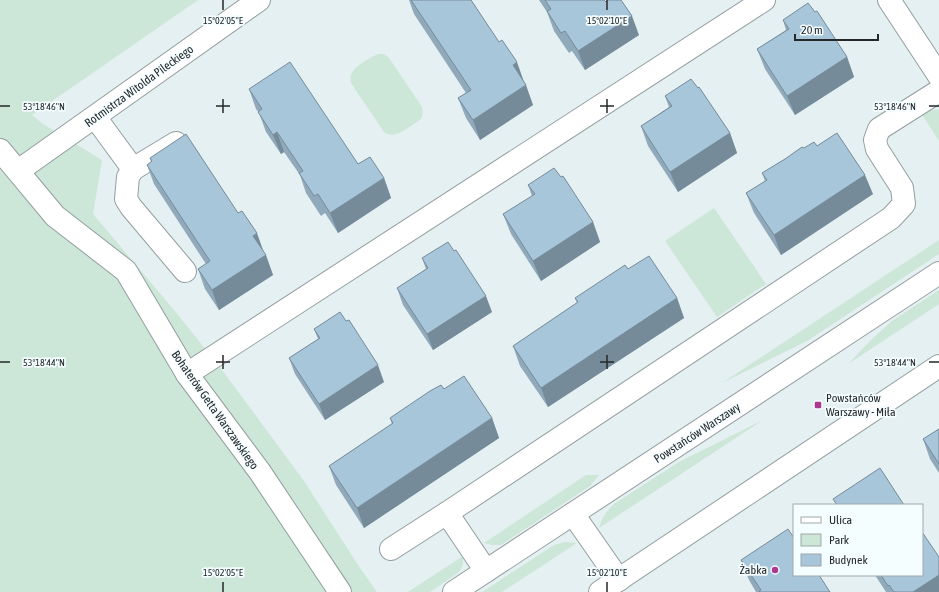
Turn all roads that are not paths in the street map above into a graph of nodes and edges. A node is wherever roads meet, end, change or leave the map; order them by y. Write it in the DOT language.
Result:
graph roads {
  1 [pos="259,0"];
  2 [pos="764,0"];
  3 [pos="889,0"];
  4 [pos="939,76"];
  5 [pos="939,91"];
  6 [pos="96,117"];
  7 [pos="179,141"];
  8 [pos="0,150"];
  9 [pos="133,169"];
  10 [pos="18,171"];
  11 [pos="185,270"];
  12 [pos="939,273"];
  13 [pos="939,366"];
  14 [pos="187,374"];
  15 [pos="447,513"];
  16 [pos="573,514"];
  17 [pos="391,549"];
  18 [pos="486,571"];
  19 [pos="619,580"];
  20 [pos="340,592"];
  21 [pos="454,592"];
  22 [pos="600,592"];
  1 -- 6 [label="street, Rotmistrza Witolda Pileckiego"];
  2 -- 14 [label="street"];
  3 -- 4 [label="street"];
  5 -- 15 [label="street"];
  6 -- 9 [label="street"];
  6 -- 10 [label="street, Rotmistrza Witolda Pileckiego"];
  7 -- 9 [label="street"];
  8 -- 10 [label="street, Bohaterów Getta Warszawskiego"];
  9 -- 11 [label="street"];
  10 -- 14 [label="street, Bohaterów Getta Warszawskiego"];
  12 -- 16 [label="street, Powstańców Warszawy"];
  13 -- 19 [label="street"];
  14 -- 20 [label="street, Bohaterów Getta Warszawskiego"];
  15 -- 17 [label="street"];
  15 -- 18 [label="street"];
  16 -- 18 [label="street, Powstańców Warszawy"];
  16 -- 19 [label="street"];
  18 -- 21 [label="street, Powstańców Warszawy"];
  19 -- 22 [label="street"];
}
